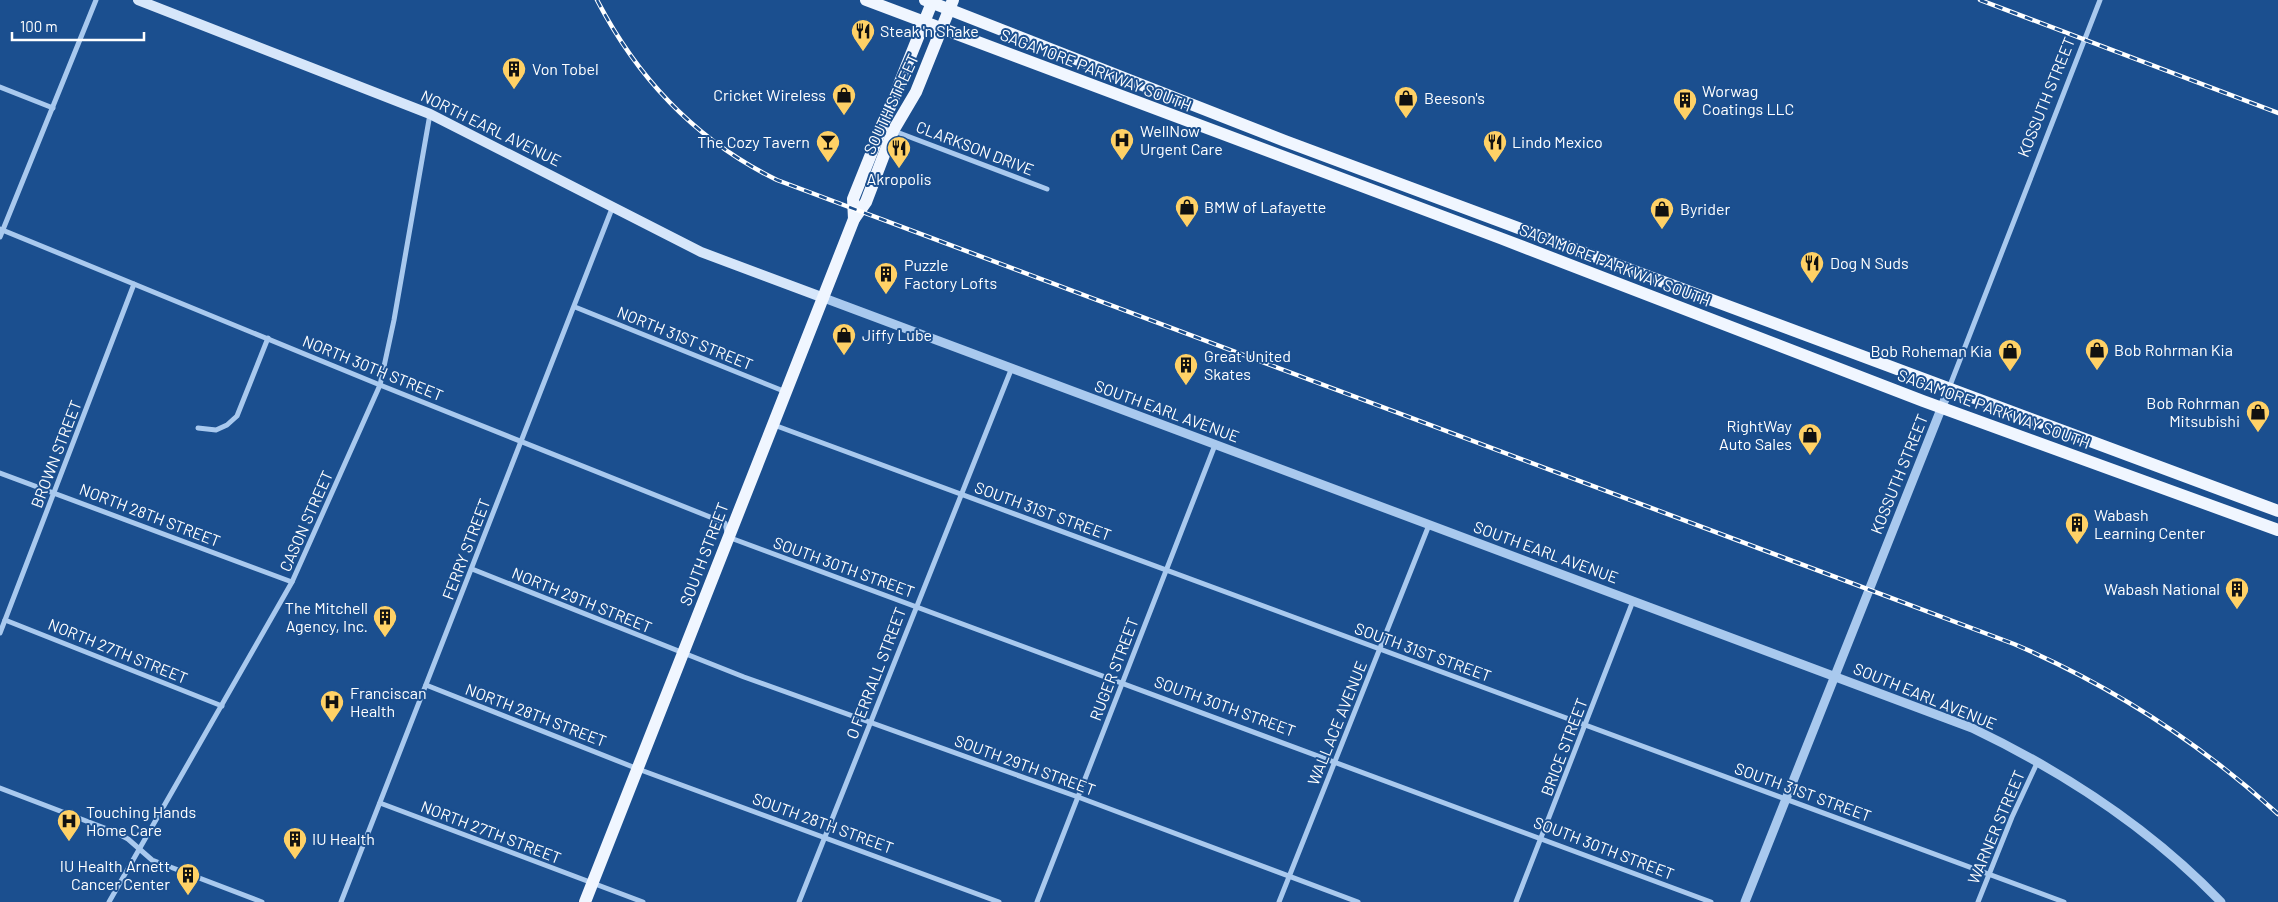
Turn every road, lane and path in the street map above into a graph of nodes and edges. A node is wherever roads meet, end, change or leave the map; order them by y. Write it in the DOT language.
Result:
graph roads {
  1 [pos="96,0"];
  2 [pos="138,0"];
  3 [pos="866,0"];
  4 [pos="2100,0"];
  5 [pos="930,1"];
  6 [pos="951,4"];
  7 [pos="924,22"];
  8 [pos="941,29"];
  9 [pos="0,87"];
  10 [pos="54,108"];
  11 [pos="430,114"];
  12 [pos="893,131"];
  13 [pos="1047,189"];
  14 [pos="614,206"];
  15 [pos="854,219"];
  16 [pos="1,229"];
  17 [pos="0,238"];
  18 [pos="134,284"];
  19 [pos="824,298"];
  20 [pos="575,307"];
  21 [pos="268,338"];
  22 [pos="1011,370"];
  23 [pos="380,385"];
  24 [pos="1949,389"];
  25 [pos="787,392"];
  26 [pos="1942,408"];
  27 [pos="773,425"];
  28 [pos="198,428"];
  29 [pos="521,442"];
  30 [pos="1215,445"];
  31 [pos="0,472"];
  32 [pos="54,493"];
  33 [pos="962,494"];
  34 [pos="2278,511"];
  35 [pos="1429,525"];
  36 [pos="2278,530"];
  37 [pos="728,537"];
  38 [pos="472,569"];
  39 [pos="1166,570"];
  40 [pos="292,582"];
  41 [pos="1634,601"];
  42 [pos="916,606"];
  43 [pos="5,620"];
  44 [pos="0,633"];
  45 [pos="1380,649"];
  46 [pos="683,653"];
  47 [pos="1834,676"];
  48 [pos="1123,682"];
  49 [pos="426,685"];
  50 [pos="222,706"];
  51 [pos="870,723"];
  52 [pos="1586,725"];
  53 [pos="1336,761"];
  54 [pos="2038,761"];
  55 [pos="638,769"];
  56 [pos="0,788"];
  57 [pos="1078,797"];
  58 [pos="1786,798"];
  59 [pos="380,802"];
  60 [pos="1542,837"];
  61 [pos="825,838"];
  62 [pos="140,850"];
  63 [pos="1989,874"];
  64 [pos="1289,876"];
  65 [pos="593,883"];
  66 [pos="109,902"];
  67 [pos="262,902"];
  68 [pos="341,902"];
  69 [pos="586,902"];
  70 [pos="644,902"];
  71 [pos="799,902"];
  72 [pos="999,902"];
  73 [pos="1037,902"];
  74 [pos="1279,902"];
  75 [pos="1358,902"];
  76 [pos="1516,902"];
  77 [pos="1711,902"];
  78 [pos="1745,902"];
  79 [pos="1978,902"];
  80 [pos="2064,902"];
  81 [pos="2221,902"];
  1 -- 10 [label="street"];
  2 -- 11 [label="main road, NORTH EARL AVENUE"];
  3 -- 7 [label="main road, SAGAMORE PARKWAY SOUTH"];
  4 -- 24 [label="street, KOSSUTH STREET"];
  5 -- 6 [label="main road, SAGAMORE PARKWAY SOUTH"];
  5 -- 7 [label="main road, SOUTH STREET"];
  6 -- 8 [label="main road, SOUTH STREET"];
  6 -- 24 [label="main road, SAGAMORE PARKWAY SOUTH"];
  7 -- 8 [label="main road, SAGAMORE PARKWAY SOUTH"];
  7 -- 15 [label="main road, SOUTH STREET"];
  8 -- 12 [label="main road, SOUTH STREET"];
  8 -- 26 [label="main road, SAGAMORE PARKWAY SOUTH"];
  9 -- 10 [label="street"];
  10 -- 16 [label="street"];
  11 -- 14 [label="main road, NORTH EARL AVENUE"];
  11 -- 23 [label="street, CASON STREET"];
  12 -- 13 [label="street, CLARKSON DRIVE"];
  12 -- 15 [label="main road, SOUTH STREET"];
  14 -- 19 [label="main road, NORTH EARL AVENUE"];
  14 -- 20 [label="street, FERRY STREET"];
  15 -- 19 [label="main road, SOUTH STREET"];
  16 -- 17 [label="street"];
  16 -- 18 [label="street, NORTH 30TH STREET"];
  18 -- 21 [label="street, NORTH 30TH STREET"];
  18 -- 32 [label="street, BROWN STREET"];
  19 -- 22 [label="street, SOUTH EARL AVENUE"];
  19 -- 25 [label="main road, SOUTH STREET"];
  20 -- 25 [label="street, NORTH 31ST STREET"];
  20 -- 29 [label="street, FERRY STREET"];
  21 -- 23 [label="street, NORTH 30TH STREET"];
  21 -- 28 [label="street"];
  22 -- 30 [label="street, SOUTH EARL AVENUE"];
  22 -- 33 [label="street, O FERRALL STREET"];
  23 -- 29 [label="street, NORTH 30TH STREET"];
  23 -- 40 [label="street, CASON STREET"];
  24 -- 26 [label="street, KOSSUTH STREET"];
  24 -- 34 [label="main road, SAGAMORE PARKWAY SOUTH"];
  25 -- 27 [label="main road, SOUTH STREET"];
  26 -- 36 [label="main road, SAGAMORE PARKWAY SOUTH"];
  26 -- 47 [label="street, KOSSUTH STREET"];
  27 -- 33 [label="street, SOUTH 31ST STREET"];
  27 -- 37 [label="main road, SOUTH STREET"];
  29 -- 37 [label="street, NORTH 30TH STREET"];
  29 -- 38 [label="street, FERRY STREET"];
  30 -- 35 [label="street, SOUTH EARL AVENUE"];
  30 -- 39 [label="street, RUGER STREET"];
  31 -- 32 [label="street, NORTH 28TH STREET"];
  32 -- 40 [label="street, NORTH 28TH STREET"];
  32 -- 43 [label="street, BROWN STREET"];
  33 -- 39 [label="street, SOUTH 31ST STREET"];
  33 -- 42 [label="street, O FERRALL STREET"];
  35 -- 41 [label="street, SOUTH EARL AVENUE"];
  35 -- 45 [label="street, WALLACE AVENUE"];
  37 -- 42 [label="street, SOUTH 30TH STREET"];
  37 -- 46 [label="main road, SOUTH STREET"];
  38 -- 46 [label="street, NORTH 29TH STREET"];
  38 -- 49 [label="street, FERRY STREET"];
  39 -- 45 [label="street, SOUTH 31ST STREET"];
  39 -- 48 [label="street, RUGER STREET"];
  40 -- 50 [label="street, CASON STREET"];
  41 -- 47 [label="street, SOUTH EARL AVENUE"];
  41 -- 52 [label="street, BRICE STREET"];
  42 -- 48 [label="street, SOUTH 30TH STREET"];
  42 -- 51 [label="street, O FERRALL STREET"];
  43 -- 44 [label="street, BROWN STREET"];
  43 -- 50 [label="street, NORTH 27TH STREET"];
  45 -- 52 [label="street, SOUTH 31ST STREET"];
  45 -- 53 [label="street, WALLACE AVENUE"];
  46 -- 51 [label="street, SOUTH 29TH STREET"];
  46 -- 55 [label="main road, SOUTH STREET"];
  47 -- 54 [label="street, SOUTH EARL AVENUE"];
  47 -- 58 [label="street, KOSSUTH STREET"];
  48 -- 53 [label="street, SOUTH 30TH STREET"];
  48 -- 57 [label="street, RUGER STREET"];
  49 -- 55 [label="street, NORTH 28TH STREET"];
  49 -- 59 [label="street, FERRY STREET"];
  50 -- 62 [label="street, CASON STREET"];
  51 -- 57 [label="street, SOUTH 29TH STREET"];
  51 -- 61 [label="street, O FERRALL STREET"];
  52 -- 58 [label="street, SOUTH 31ST STREET"];
  52 -- 60 [label="street, BRICE STREET"];
  53 -- 60 [label="street, SOUTH 30TH STREET"];
  53 -- 64 [label="street, WALLACE AVENUE"];
  54 -- 63 [label="street, WARNER STREET"];
  54 -- 81 [label="street, SOUTH EARL AVENUE"];
  55 -- 61 [label="street, SOUTH 28TH STREET"];
  55 -- 65 [label="main road, SOUTH STREET"];
  56 -- 62 [label="street"];
  57 -- 64 [label="street, SOUTH 29TH STREET"];
  57 -- 73 [label="street, RUGER STREET"];
  58 -- 63 [label="street, SOUTH 31ST STREET"];
  58 -- 78 [label="street, KOSSUTH STREET"];
  59 -- 65 [label="street, NORTH 27TH STREET"];
  59 -- 68 [label="street, FERRY STREET"];
  60 -- 76 [label="street, BRICE STREET"];
  60 -- 77 [label="street, SOUTH 30TH STREET"];
  61 -- 71 [label="street, O FERRALL STREET"];
  61 -- 72 [label="street, SOUTH 28TH STREET"];
  62 -- 66 [label="street, CASON STREET"];
  62 -- 67 [label="street"];
  63 -- 79 [label="street, WARNER STREET"];
  63 -- 80 [label="street, SOUTH 31ST STREET"];
  64 -- 74 [label="street, WALLACE AVENUE"];
  64 -- 75 [label="street, SOUTH 29TH STREET"];
  65 -- 69 [label="main road, SOUTH STREET"];
  65 -- 70 [label="street, NORTH 27TH STREET"];
}
